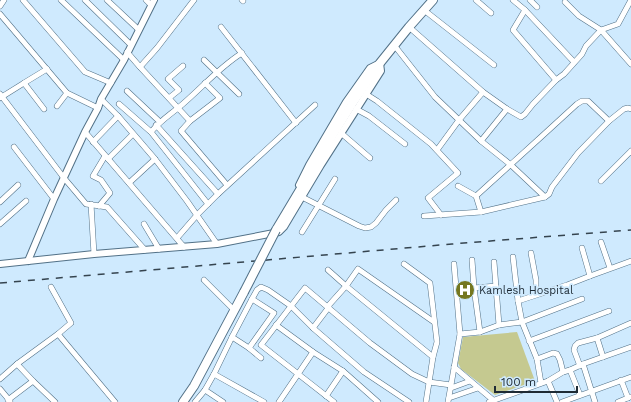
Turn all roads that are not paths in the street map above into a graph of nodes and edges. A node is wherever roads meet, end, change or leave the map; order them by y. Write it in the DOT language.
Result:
graph roads {
  1 [pos="4,0"];
  2 [pos="24,0"];
  3 [pos="61,0"];
  4 [pos="85,0"];
  5 [pos="108,0"];
  6 [pos="146,0"];
  7 [pos="194,0"];
  8 [pos="433,0"];
  9 [pos="476,0"];
  10 [pos="514,0"];
  11 [pos="530,0"];
  12 [pos="631,0"];
  13 [pos="564,1"];
  14 [pos="152,2"];
  15 [pos="0,6"];
  16 [pos="537,7"];
  17 [pos="424,10"];
  18 [pos="525,10"];
  19 [pos="491,12"];
  20 [pos="0,14"];
  21 [pos="221,27"];
  22 [pos="409,27"];
  23 [pos="138,30"];
  24 [pos="601,30"];
  25 [pos="131,45"];
  26 [pos="394,45"];
  27 [pos="128,52"];
  28 [pos="242,53"];
  29 [pos="124,60"];
  30 [pos="204,60"];
  31 [pos="574,62"];
  32 [pos="380,63"];
  33 [pos="631,64"];
  34 [pos="494,65"];
  35 [pos="183,66"];
  36 [pos="140,68"];
  37 [pos="47,69"];
  38 [pos="217,72"];
  39 [pos="556,80"];
  40 [pos="111,83"];
  41 [pos="205,83"];
  42 [pos="24,84"];
  43 [pos="127,91"];
  44 [pos="483,92"];
  45 [pos="67,93"];
  46 [pos="240,94"];
  47 [pos="366,94"];
  48 [pos="1,96"];
  49 [pos="169,98"];
  50 [pos="101,99"];
  51 [pos="120,104"];
  52 [pos="315,105"];
  53 [pos="57,106"];
  54 [pos="98,108"];
  55 [pos="178,108"];
  56 [pos="44,109"];
  57 [pos="356,109"];
  58 [pos="507,109"];
  59 [pos="631,109"];
  60 [pos="118,116"];
  61 [pos="459,120"];
  62 [pos="190,121"];
  63 [pos="609,121"];
  64 [pos="158,123"];
  65 [pos="296,123"];
  66 [pos="85,132"];
  67 [pos="151,132"];
  68 [pos="341,133"];
  69 [pos="133,134"];
  70 [pos="481,141"];
  71 [pos="93,142"];
  72 [pos="405,144"];
  73 [pos="14,147"];
  74 [pos="437,150"];
  75 [pos="631,151"];
  76 [pos="106,158"];
  77 [pos="370,158"];
  78 [pos="155,159"];
  79 [pos="511,165"];
  80 [pos="64,178"];
  81 [pos="335,179"];
  82 [pos="601,181"];
  83 [pos="129,183"];
  84 [pos="18,185"];
  85 [pos="228,185"];
  86 [pos="458,186"];
  87 [pos="218,194"];
  88 [pos="476,196"];
  89 [pos="302,197"];
  90 [pos="544,197"];
  91 [pos="54,199"];
  92 [pos="396,200"];
  93 [pos="26,201"];
  94 [pos="0,202"];
  95 [pos="91,204"];
  96 [pos="208,204"];
  97 [pos="318,205"];
  98 [pos="99,206"];
  99 [pos="481,212"];
  100 [pos="441,214"];
  101 [pos="197,215"];
  102 [pos="424,216"];
  103 [pos="0,224"];
  104 [pos="144,224"];
  105 [pos="275,232"];
  106 [pos="302,232"];
  107 [pos="177,238"];
  108 [pos="601,242"];
  109 [pos="217,244"];
  110 [pos="184,247"];
  111 [pos="582,248"];
  112 [pos="159,249"];
  113 [pos="145,250"];
  114 [pos="531,253"];
  115 [pos="94,254"];
  116 [pos="513,257"];
  117 [pos="472,260"];
  118 [pos="28,261"];
  119 [pos="631,261"];
  120 [pos="494,262"];
  121 [pos="0,264"];
  122 [pos="404,264"];
  123 [pos="454,264"];
  124 [pos="610,268"];
  125 [pos="328,270"];
  126 [pos="590,276"];
  127 [pos="204,280"];
  128 [pos="346,286"];
  129 [pos="496,286"];
  130 [pos="51,287"];
  131 [pos="474,288"];
  132 [pos="536,294"];
  133 [pos="252,299"];
  134 [pos="582,299"];
  135 [pos="518,301"];
  136 [pos="291,306"];
  137 [pos="329,308"];
  138 [pos="234,310"];
  139 [pos="609,311"];
  140 [pos="434,322"];
  141 [pos="522,322"];
  142 [pos="631,324"];
  143 [pos="276,325"];
  144 [pos="499,325"];
  145 [pos="313,328"];
  146 [pos="480,332"];
  147 [pos="58,334"];
  148 [pos="460,334"];
  149 [pos="232,337"];
  150 [pos="597,338"];
  151 [pos="529,341"];
  152 [pos="631,347"];
  153 [pos="249,348"];
  154 [pos="313,352"];
  155 [pos="603,357"];
  156 [pos="261,358"];
  157 [pos="433,358"];
  158 [pos="537,359"];
  159 [pos="17,364"];
  160 [pos="581,365"];
  161 [pos="454,368"];
  162 [pos="570,370"];
  163 [pos="343,371"];
  164 [pos="562,372"];
  165 [pos="214,374"];
  166 [pos="298,374"];
  167 [pos="631,376"];
  168 [pos="0,379"];
  169 [pos="621,380"];
  170 [pos="33,381"];
  171 [pos="470,381"];
  172 [pos="548,381"];
  173 [pos="429,382"];
  174 [pos="541,384"];
  175 [pos="451,386"];
  176 [pos="478,388"];
  177 [pos="0,389"];
  178 [pos="205,390"];
  179 [pos="591,391"];
  180 [pos="580,395"];
  181 [pos="326,396"];
  182 [pos="630,398"];
  183 [pos="401,399"];
  184 [pos="281,400"];
  185 [pos="448,400"];
  186 [pos="571,400"];
  187 [pos="9,401"];
  188 [pos="491,401"];
  189 [pos="54,402"];
  190 [pos="115,402"];
  191 [pos="183,402"];
  192 [pos="196,402"];
  193 [pos="223,402"];
  194 [pos="264,402"];
  195 [pos="287,402"];
  196 [pos="334,402"];
  197 [pos="378,402"];
  198 [pos="409,402"];
  199 [pos="426,402"];
  200 [pos="557,402"];
  201 [pos="562,402"];
  202 [pos="595,402"];
  203 [pos="618,402"];
  1 -- 15 [label="street"];
  2 -- 40 [label="street"];
  3 -- 29 [label="street"];
  4 -- 25 [label="street"];
  5 -- 23 [label="street"];
  6 -- 14 [label="street"];
  7 -- 36 [label="street"];
  8 -- 17 [label="main road"];
  9 -- 19 [label="street"];
  10 -- 18 [label="street"];
  11 -- 16 [label="street"];
  12 -- 24 [label="street"];
  13 -- 24 [label="street"];
  14 -- 23 [label="street"];
  17 -- 22 [label="main road"];
  17 -- 34 [label="street"];
  18 -- 31 [label="street"];
  18 -- 39 [label="street"];
  20 -- 37 [label="street"];
  21 -- 28 [label="street"];
  22 -- 26 [label="main road"];
  22 -- 44 [label="street"];
  23 -- 25 [label="street"];
  24 -- 31 [label="street"];
  24 -- 33 [label="street"];
  25 -- 27 [label="street"];
  26 -- 32 [label="main road"];
  26 -- 61 [label="street"];
  27 -- 29 [label="street"];
  27 -- 36 [label="street"];
  28 -- 38 [label="street"];
  28 -- 65 [label="street"];
  29 -- 40 [label="street"];
  30 -- 38 [label="street"];
  31 -- 39 [label="street"];
  32 -- 47 [label="street"];
  32 -- 105 [label="main road"];
  35 -- 49 [label="street"];
  36 -- 49 [label="street"];
  37 -- 42 [label="street"];
  37 -- 45 [label="street"];
  38 -- 41 [label="street"];
  38 -- 46 [label="street"];
  39 -- 58 [label="street"];
  40 -- 50 [label="street"];
  41 -- 55 [label="street"];
  41 -- 62 [label="street"];
  42 -- 48 [label="street"];
  42 -- 56 [label="street"];
  43 -- 64 [label="street"];
  44 -- 58 [label="street"];
  44 -- 61 [label="street"];
  45 -- 53 [label="street"];
  45 -- 54 [label="street"];
  47 -- 57 [label="street"];
  47 -- 74 [label="street"];
  48 -- 80 [label="street"];
  49 -- 55 [label="street"];
  50 -- 54 [label="street"];
  50 -- 60 [label="street"];
  51 -- 67 [label="street"];
  52 -- 65 [label="street"];
  54 -- 66 [label="street"];
  55 -- 62 [label="street"];
  55 -- 64 [label="street"];
  57 -- 68 [label="street"];
  57 -- 72 [label="street"];
  58 -- 70 [label="street"];
  59 -- 63 [label="street"];
  60 -- 69 [label="street"];
  60 -- 71 [label="street"];
  61 -- 70 [label="street"];
  61 -- 74 [label="street"];
  62 -- 85 [label="street"];
  63 -- 79 [label="street"];
  63 -- 90 [label="street"];
  64 -- 67 [label="street"];
  64 -- 87 [label="street"];
  65 -- 85 [label="street"];
  66 -- 71 [label="street"];
  66 -- 80 [label="street"];
  67 -- 96 [label="street"];
  68 -- 77 [label="street"];
  68 -- 89 [label="street"];
  69 -- 76 [label="street"];
  69 -- 78 [label="street"];
  70 -- 79 [label="street"];
  71 -- 76 [label="street"];
  73 -- 91 [label="street"];
  74 -- 100 [label="street"];
  75 -- 82 [label="street"];
  76 -- 83 [label="street"];
  76 -- 98 [label="street"];
  78 -- 83 [label="street"];
  78 -- 101 [label="street"];
  79 -- 88 [label="street"];
  79 -- 90 [label="street"];
  80 -- 91 [label="street"];
  80 -- 95 [label="street"];
  81 -- 97 [label="street"];
  83 -- 107 [label="street"];
  84 -- 94 [label="street"];
  85 -- 87 [label="street"];
  86 -- 88 [label="street"];
  87 -- 96 [label="street"];
  88 -- 99 [label="street"];
  89 -- 97 [label="street"];
  89 -- 105 [label="street"];
  90 -- 99 [label="street"];
  91 -- 118 [label="street"];
  92 -- 97 [label="street"];
  93 -- 103 [label="street"];
  95 -- 98 [label="street"];
  95 -- 115 [label="street"];
  96 -- 101 [label="street"];
  97 -- 106 [label="street"];
  98 -- 113 [label="street"];
  99 -- 100 [label="street"];
  100 -- 102 [label="street"];
  101 -- 107 [label="street"];
  101 -- 109 [label="street"];
  104 -- 112 [label="street"];
  105 -- 109 [label="street"];
  105 -- 138 [label="main road, bridge"];
  107 -- 110 [label="street"];
  108 -- 124 [label="street"];
  109 -- 110 [label="street"];
  110 -- 112 [label="street"];
  111 -- 126 [label="street"];
  112 -- 113 [label="street"];
  113 -- 115 [label="street"];
  114 -- 132 [label="street"];
  115 -- 118 [label="street"];
  116 -- 135 [label="street"];
  117 -- 131 [label="street"];
  118 -- 121 [label="street"];
  119 -- 124 [label="street"];
  120 -- 129 [label="street"];
  122 -- 140 [label="street"];
  123 -- 148 [label="street"];
  124 -- 126 [label="street"];
  125 -- 128 [label="street"];
  126 -- 132 [label="street"];
  127 -- 138 [label="street"];
  128 -- 137 [label="street"];
  128 -- 140 [label="street"];
  128 -- 157 [label="street"];
  129 -- 131 [label="street"];
  129 -- 144 [label="street"];
  130 -- 147 [label="street"];
  131 -- 146 [label="street"];
  132 -- 135 [label="street"];
  133 -- 136 [label="street"];
  133 -- 149 [label="street"];
  133 -- 153 [label="street"];
  134 -- 141 [label="street"];
  135 -- 141 [label="street"];
  136 -- 137 [label="street"];
  136 -- 143 [label="street"];
  136 -- 145 [label="street"];
  137 -- 145 [label="street"];
  137 -- 173 [label="street"];
  138 -- 191 [label="main road"];
  139 -- 151 [label="street"];
  140 -- 157 [label="street"];
  141 -- 144 [label="street"];
  141 -- 151 [label="street"];
  142 -- 150 [label="street"];
  143 -- 154 [label="street"];
  143 -- 166 [label="street"];
  144 -- 146 [label="street"];
  145 -- 183 [label="street"];
  146 -- 148 [label="street"];
  147 -- 159 [label="street"];
  147 -- 190 [label="street"];
  148 -- 161 [label="street"];
  149 -- 153 [label="street"];
  149 -- 165 [label="street"];
  150 -- 155 [label="street"];
  150 -- 160 [label="street"];
  151 -- 158 [label="street"];
  152 -- 155 [label="street"];
  153 -- 156 [label="street"];
  154 -- 163 [label="street"];
  154 -- 166 [label="street"];
  155 -- 160 [label="street"];
  157 -- 173 [label="street"];
  158 -- 164 [label="street"];
  158 -- 174 [label="street"];
  159 -- 168 [label="street"];
  159 -- 170 [label="street"];
  160 -- 162 [label="street"];
  160 -- 179 [label="street"];
  161 -- 171 [label="street"];
  161 -- 175 [label="street"];
  162 -- 164 [label="street"];
  162 -- 180 [label="street"];
  163 -- 181 [label="street"];
  163 -- 197 [label="street"];
  164 -- 172 [label="street"];
  165 -- 178 [label="street"];
  165 -- 194 [label="street"];
  166 -- 181 [label="street"];
  166 -- 184 [label="street"];
  167 -- 169 [label="street"];
  169 -- 179 [label="street"];
  169 -- 182 [label="street"];
  170 -- 187 [label="street"];
  170 -- 189 [label="street"];
  171 -- 175 [label="street"];
  171 -- 176 [label="street"];
  172 -- 174 [label="street"];
  172 -- 200 [label="street"];
  173 -- 175 [label="street"];
  173 -- 199 [label="street"];
  174 -- 188 [label="street"];
  175 -- 185 [label="street"];
  176 -- 185 [label="street"];
  176 -- 188 [label="street"];
  177 -- 187 [label="street"];
  178 -- 192 [label="street"];
  178 -- 193 [label="street"];
  179 -- 180 [label="street"];
  179 -- 202 [label="street"];
  180 -- 186 [label="street"];
  181 -- 196 [label="street"];
  182 -- 203 [label="street"];
  183 -- 198 [label="street"];
  184 -- 195 [label="street"];
  186 -- 201 [label="street"];
}
